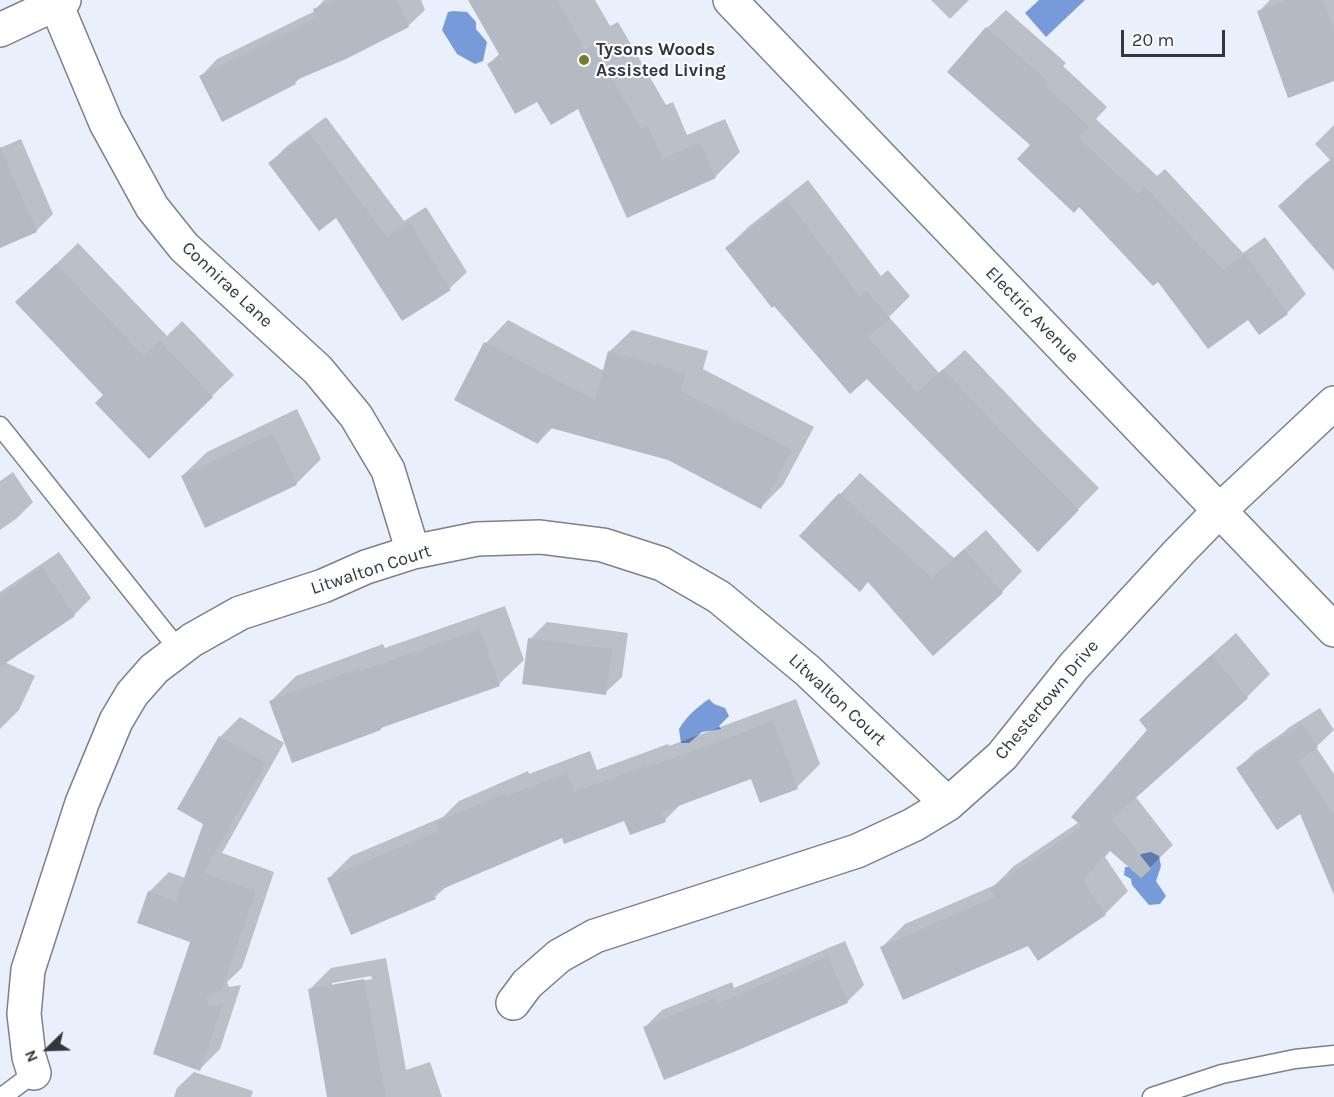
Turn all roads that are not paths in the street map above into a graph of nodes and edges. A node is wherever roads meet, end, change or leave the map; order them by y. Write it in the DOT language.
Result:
graph roads {
  1 [pos="730,0"];
  2 [pos="60,2"];
  3 [pos="0,30"];
  4 [pos="1334,403"];
  5 [pos="0,426"];
  6 [pos="1219,511"];
  7 [pos="413,552"];
  8 [pos="1334,630"];
  9 [pos="179,650"];
  10 [pos="948,804"];
  11 [pos="513,1003"];
  12 [pos="1334,1055"];
  13 [pos="34,1072"];
  14 [pos="2,1097"];
  15 [pos="1152,1097"];
  1 -- 6 [label="street, Electric Avenue"];
  2 -- 3 [label="street"];
  2 -- 7 [label="street, Connirae Lane"];
  4 -- 6 [label="street, Chestertown Drive"];
  5 -- 9 [label="lane"];
  6 -- 8 [label="street, Electric Avenue"];
  6 -- 10 [label="street, Chestertown Drive"];
  7 -- 9 [label="street, Litwalton Court"];
  7 -- 10 [label="street, Litwalton Court"];
  9 -- 13 [label="street, Litwalton Court"];
  10 -- 11 [label="street, Chestertown Drive"];
  12 -- 15 [label="lane"];
  13 -- 14 [label="lane"];
}
